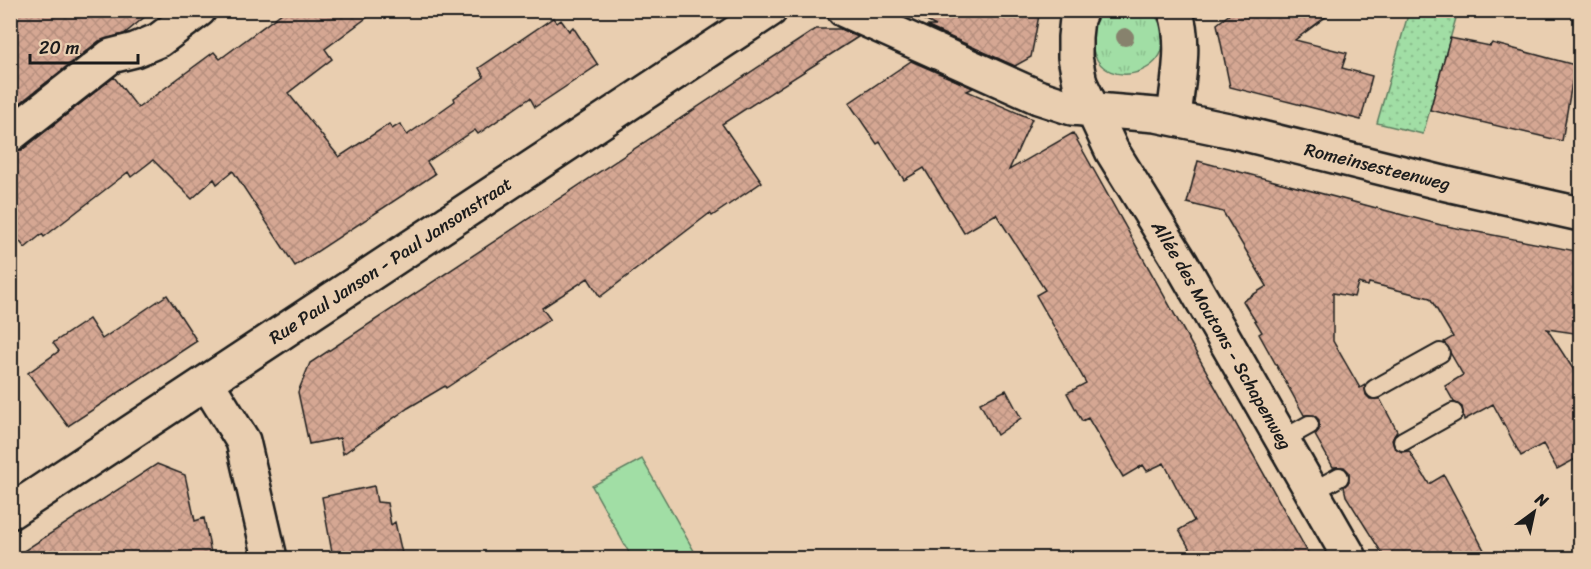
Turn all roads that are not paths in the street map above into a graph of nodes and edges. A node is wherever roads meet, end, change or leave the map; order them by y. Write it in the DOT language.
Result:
graph roads {
  1 [pos="199,10"];
  2 [pos="770,10"];
  3 [pos="844,10"];
  4 [pos="1081,10"];
  5 [pos="1175,10"];
  6 [pos="1094,112"];
  7 [pos="1173,118"];
  8 [pos="10,135"];
  9 [pos="1581,214"];
  10 [pos="1440,354"];
  11 [pos="207,382"];
  12 [pos="1375,389"];
  13 [pos="1453,413"];
  14 [pos="1403,441"];
  15 [pos="10,512"];
  16 [pos="270,558"];
  17 [pos="1350,558"];
  1 -- 8 [label="street"];
  2 -- 11 [label="street, Rue Paul Janson - Paul Jansonstraat"];
  3 -- 6 [label="street, Romeinsesteenweg"];
  4 -- 6 [label="street"];
  5 -- 7 [label="street"];
  6 -- 7 [label="street, Romeinsesteenweg"];
  6 -- 17 [label="street, Allée des Moutons - Schapenweg"];
  7 -- 9 [label="street, Romeinsesteenweg"];
  10 -- 12 [label="lane"];
  11 -- 15 [label="street, Rue Paul Janson - Paul Jansonstraat"];
  11 -- 16 [label="street"];
  13 -- 14 [label="lane"];
}
